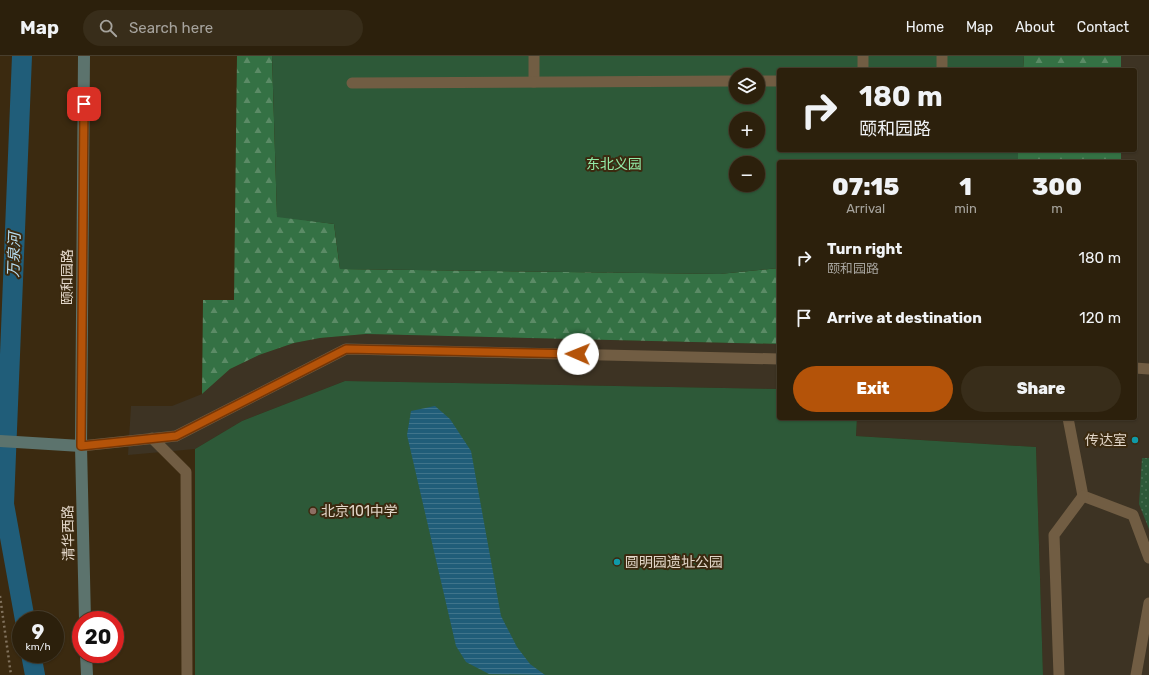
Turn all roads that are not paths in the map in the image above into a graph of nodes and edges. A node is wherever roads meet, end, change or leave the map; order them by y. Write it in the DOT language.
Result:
graph roads {
  1 [pos="84,56"];
  2 [pos="534,56"];
  3 [pos="863,56"];
  4 [pos="942,56"];
  5 [pos="863,68"];
  6 [pos="942,68"];
  7 [pos="729,81"];
  8 [pos="765,81"];
  9 [pos="777,81"];
  10 [pos="534,82"];
  11 [pos="352,83"];
  12 [pos="777,359"];
  13 [pos="1137,368"];
  14 [pos="1149,368"];
  15 [pos="1068,420"];
  16 [pos="152,438"];
  17 [pos="0,441"];
  18 [pos="81,446"];
  19 [pos="1082,496"];
  20 [pos="1149,558"];
  21 [pos="1149,603"];
  22 [pos="85,611"];
  23 [pos="86,663"];
  24 [pos="87,675"];
  25 [pos="187,675"];
  26 [pos="1059,675"];
  27 [pos="1136,675"];
  1 -- 18 [label="main road, 颐和园路"];
  2 -- 10 [label="lane"];
  3 -- 5 [label="lane"];
  4 -- 6 [label="lane"];
  7 -- 10 [label="lane"];
  8 -- 9 [label="lane"];
  10 -- 11 [label="lane"];
  12 -- 16 [label="lane"];
  13 -- 14 [label="lane"];
  15 -- 19 [label="lane"];
  16 -- 18 [label="lane"];
  16 -- 25 [label="lane"];
  17 -- 18 [label="main road"];
  18 -- 22 [label="main road, 清华西路"];
  19 -- 20 [label="lane"];
  19 -- 26 [label="lane"];
  21 -- 27 [label="lane"];
  23 -- 24 [label="main road"];
}
